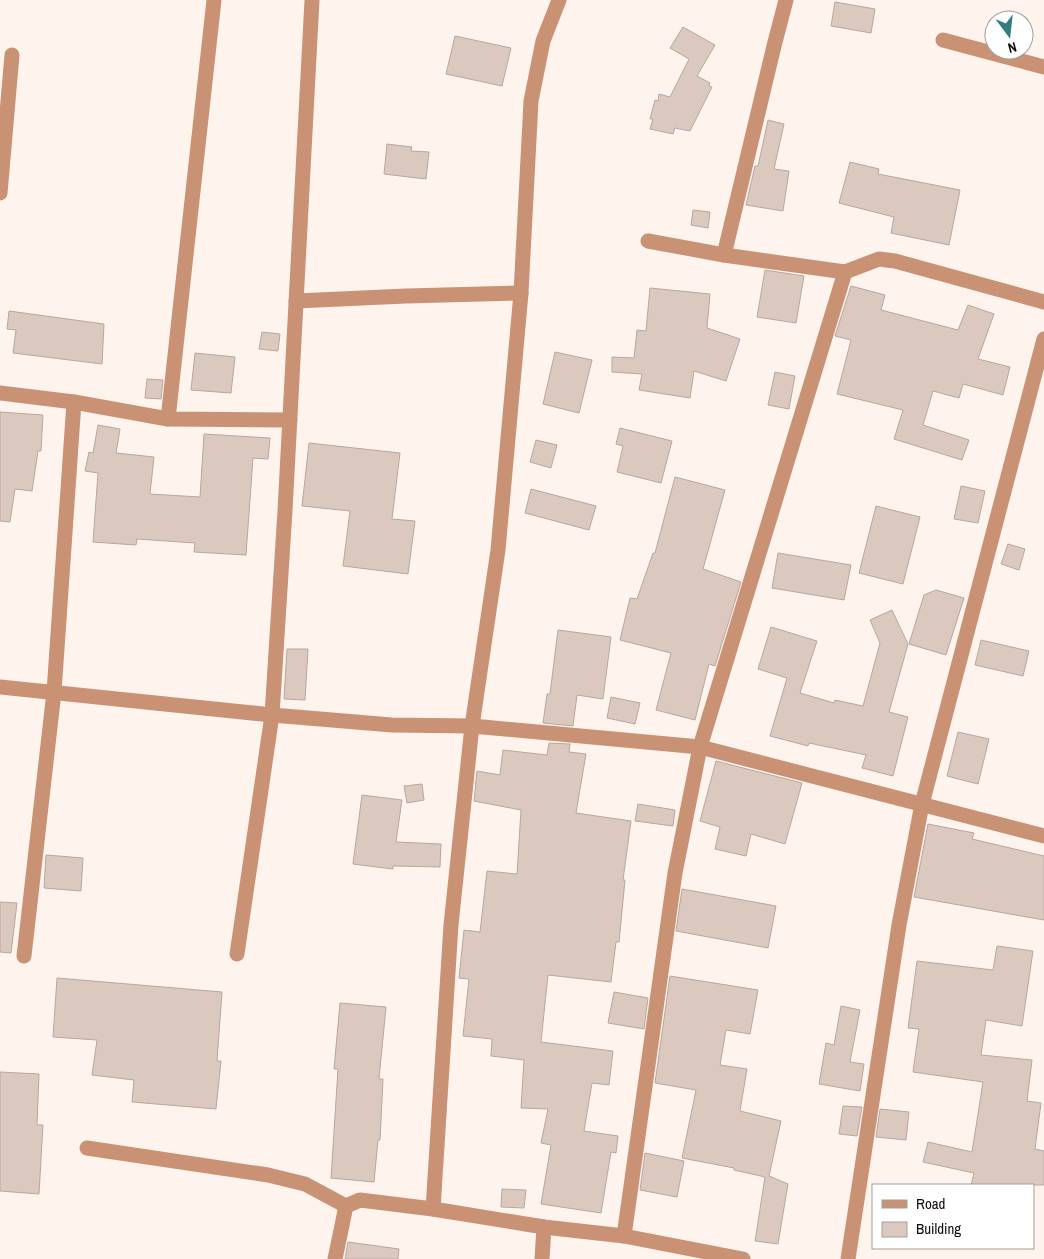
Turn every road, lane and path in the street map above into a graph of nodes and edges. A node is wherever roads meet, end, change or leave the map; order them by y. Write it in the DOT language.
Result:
graph roads {
  1 [pos="214,0"];
  2 [pos="312,0"];
  3 [pos="559,0"];
  4 [pos="786,0"];
  5 [pos="943,40"];
  6 [pos="12,55"];
  7 [pos="1044,67"];
  8 [pos="0,193"];
  9 [pos="648,241"];
  10 [pos="724,255"];
  11 [pos="845,272"];
  12 [pos="520,293"];
  13 [pos="296,301"];
  14 [pos="1044,302"];
  15 [pos="1044,339"];
  16 [pos="0,393"];
  17 [pos="74,402"];
  18 [pos="168,420"];
  19 [pos="290,420"];
  20 [pos="0,687"];
  21 [pos="54,692"];
  22 [pos="272,715"];
  23 [pos="472,726"];
  24 [pos="700,747"];
  25 [pos="922,804"];
  26 [pos="1044,836"];
  27 [pos="237,954"];
  28 [pos="24,956"];
  29 [pos="87,1148"];
  30 [pos="346,1206"];
  31 [pos="433,1209"];
  32 [pos="544,1227"];
  33 [pos="624,1236"];
  34 [pos="335,1259"];
  35 [pos="542,1259"];
  36 [pos="744,1259"];
  37 [pos="848,1259"];
  1 -- 18 [label="street"];
  2 -- 13 [label="street"];
  3 -- 12 [label="street"];
  4 -- 10 [label="street"];
  5 -- 7 [label="street"];
  6 -- 8 [label="street"];
  9 -- 10 [label="street"];
  10 -- 11 [label="street"];
  11 -- 14 [label="street"];
  11 -- 24 [label="street"];
  12 -- 13 [label="street"];
  12 -- 23 [label="street"];
  13 -- 19 [label="street"];
  15 -- 25 [label="street"];
  16 -- 17 [label="street"];
  17 -- 18 [label="street"];
  17 -- 21 [label="street"];
  18 -- 19 [label="street"];
  19 -- 22 [label="street"];
  20 -- 21 [label="street"];
  21 -- 22 [label="street"];
  21 -- 28 [label="street"];
  22 -- 23 [label="street"];
  22 -- 27 [label="street"];
  23 -- 24 [label="street"];
  23 -- 31 [label="street"];
  24 -- 25 [label="street"];
  24 -- 33 [label="street"];
  25 -- 26 [label="street"];
  25 -- 37 [label="street"];
  29 -- 30 [label="street"];
  30 -- 31 [label="street"];
  30 -- 34 [label="street"];
  31 -- 32 [label="street"];
  32 -- 33 [label="street"];
  32 -- 35 [label="street"];
  33 -- 36 [label="street"];
}
